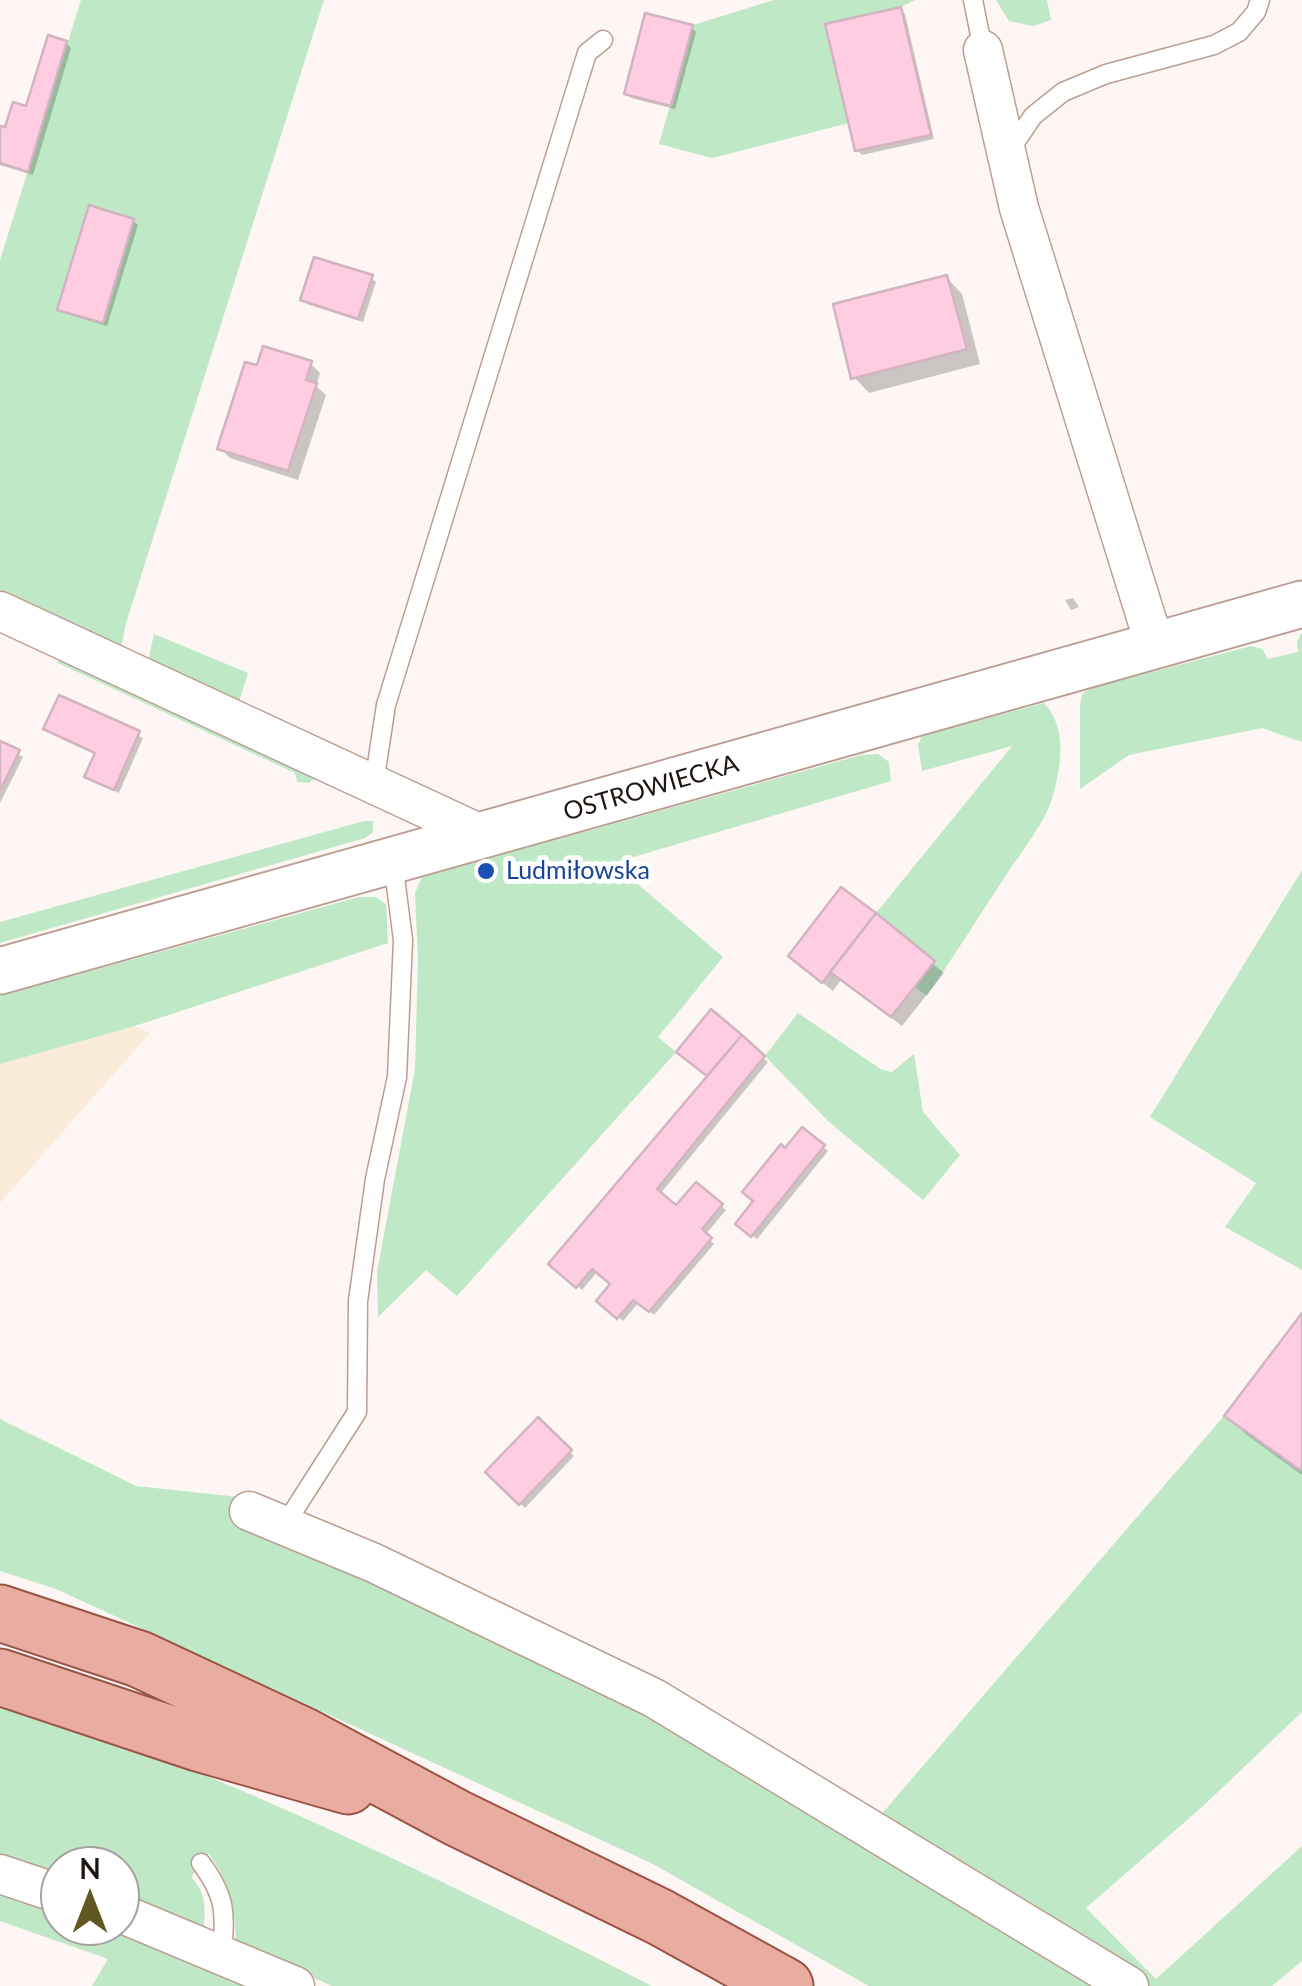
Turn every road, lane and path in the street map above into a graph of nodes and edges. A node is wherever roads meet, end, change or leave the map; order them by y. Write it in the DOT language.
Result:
graph roads {
  1 [pos="973,0"];
  2 [pos="1260,0"];
  3 [pos="603,40"];
  4 [pos="983,50"];
  5 [pos="1007,154"];
  6 [pos="1302,604"];
  7 [pos="0,611"];
  8 [pos="1155,646"];
  9 [pos="374,784"];
  10 [pos="483,835"];
  11 [pos="393,860"];
  12 [pos="0,970"];
  13 [pos="249,1511"];
  14 [pos="284,1526"];
  15 [pos="0,1613"];
  16 [pos="0,1676"];
  17 [pos="457,1818"];
  18 [pos="202,1863"];
  19 [pos="0,1874"];
  20 [pos="40,1887"];
  21 [pos="140,1922"];
  22 [pos="222,1955"];
  23 [pos="295,1986"];
  24 [pos="785,1986"];
  25 [pos="1130,1986"];
  1 -- 4 [label="lane"];
  2 -- 5 [label="lane"];
  3 -- 9 [label="lane"];
  4 -- 5 [label="street"];
  5 -- 8 [label="street"];
  6 -- 8 [label="street, OSTROWIECKA"];
  7 -- 9 [label="street"];
  8 -- 10 [label="street, OSTROWIECKA"];
  9 -- 10 [label="street"];
  10 -- 11 [label="street, OSTROWIECKA"];
  11 -- 12 [label="street, OSTROWIECKA"];
  11 -- 14 [label="lane"];
  13 -- 14 [label="street"];
  14 -- 25 [label="street"];
  15 -- 17 [label="main road"];
  16 -- 17 [label="main road"];
  17 -- 24 [label="main road"];
  18 -- 22 [label="lane"];
  19 -- 20 [label="street"];
  21 -- 22 [label="street"];
  22 -- 23 [label="street"];
}
